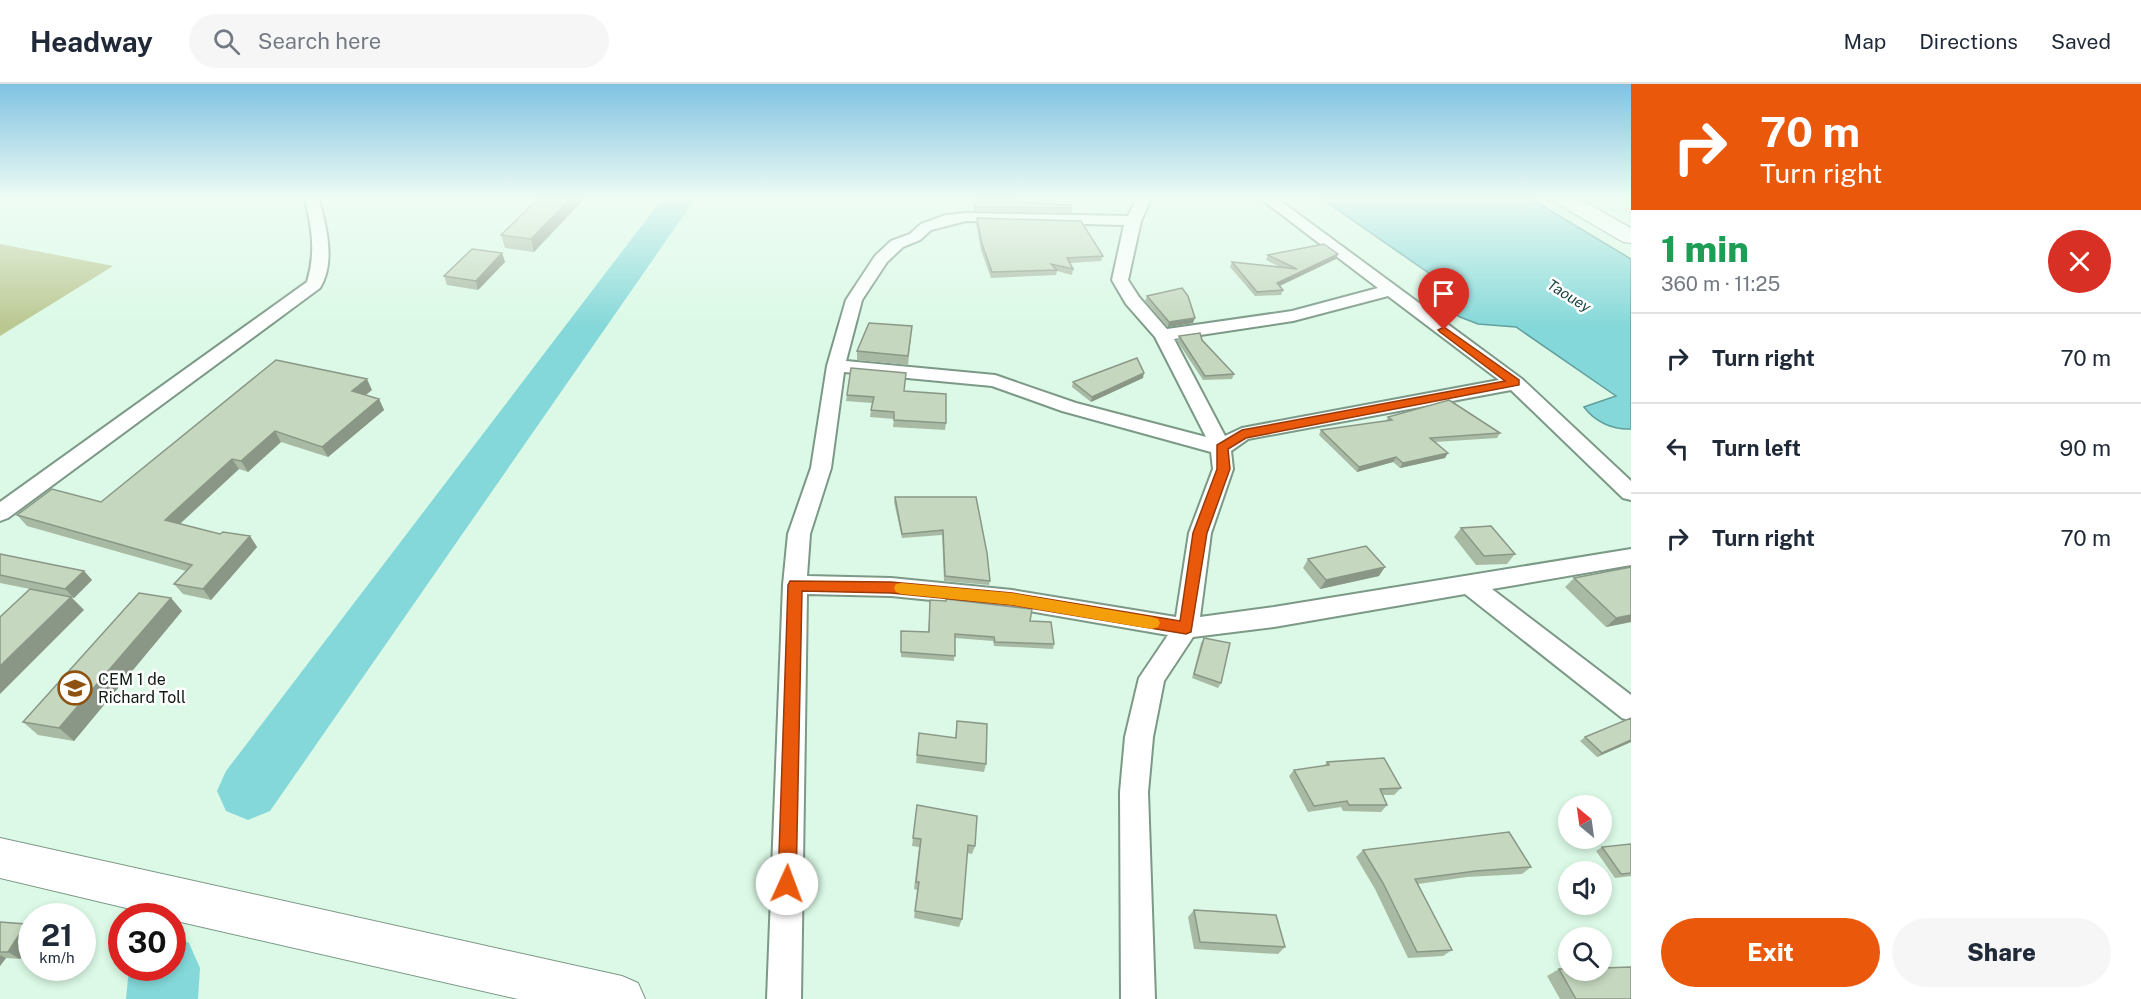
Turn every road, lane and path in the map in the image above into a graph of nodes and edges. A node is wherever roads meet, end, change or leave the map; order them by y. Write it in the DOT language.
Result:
graph roads {
  1 [pos="320,242"];
  2 [pos="903,242"];
  3 [pos="1129,242"];
  4 [pos="1325,242"];
  5 [pos="1390,290"];
  6 [pos="1163,335"];
  7 [pos="836,366"];
  8 [pos="1515,383"];
  9 [pos="1221,448"];
  10 [pos="1631,493"];
  11 [pos="0,513"];
  12 [pos="1631,557"];
  13 [pos="1467,583"];
  14 [pos="795,585"];
  15 [pos="1186,628"];
  16 [pos="1631,710"];
  17 [pos="0,858"];
  18 [pos="622,999"];
  19 [pos="784,999"];
  20 [pos="1138,999"];
  1 -- 11 [label="street"];
  2 -- 7 [label="street"];
  3 -- 6 [label="street"];
  4 -- 5 [label="street"];
  5 -- 6 [label="street"];
  5 -- 8 [label="street"];
  6 -- 9 [label="street"];
  7 -- 9 [label="street"];
  7 -- 14 [label="street"];
  8 -- 9 [label="street"];
  8 -- 10 [label="street"];
  9 -- 15 [label="street"];
  12 -- 13 [label="street"];
  13 -- 15 [label="street"];
  13 -- 16 [label="street"];
  14 -- 15 [label="street"];
  14 -- 19 [label="street"];
  15 -- 20 [label="street"];
  17 -- 18 [label="street"];
}
